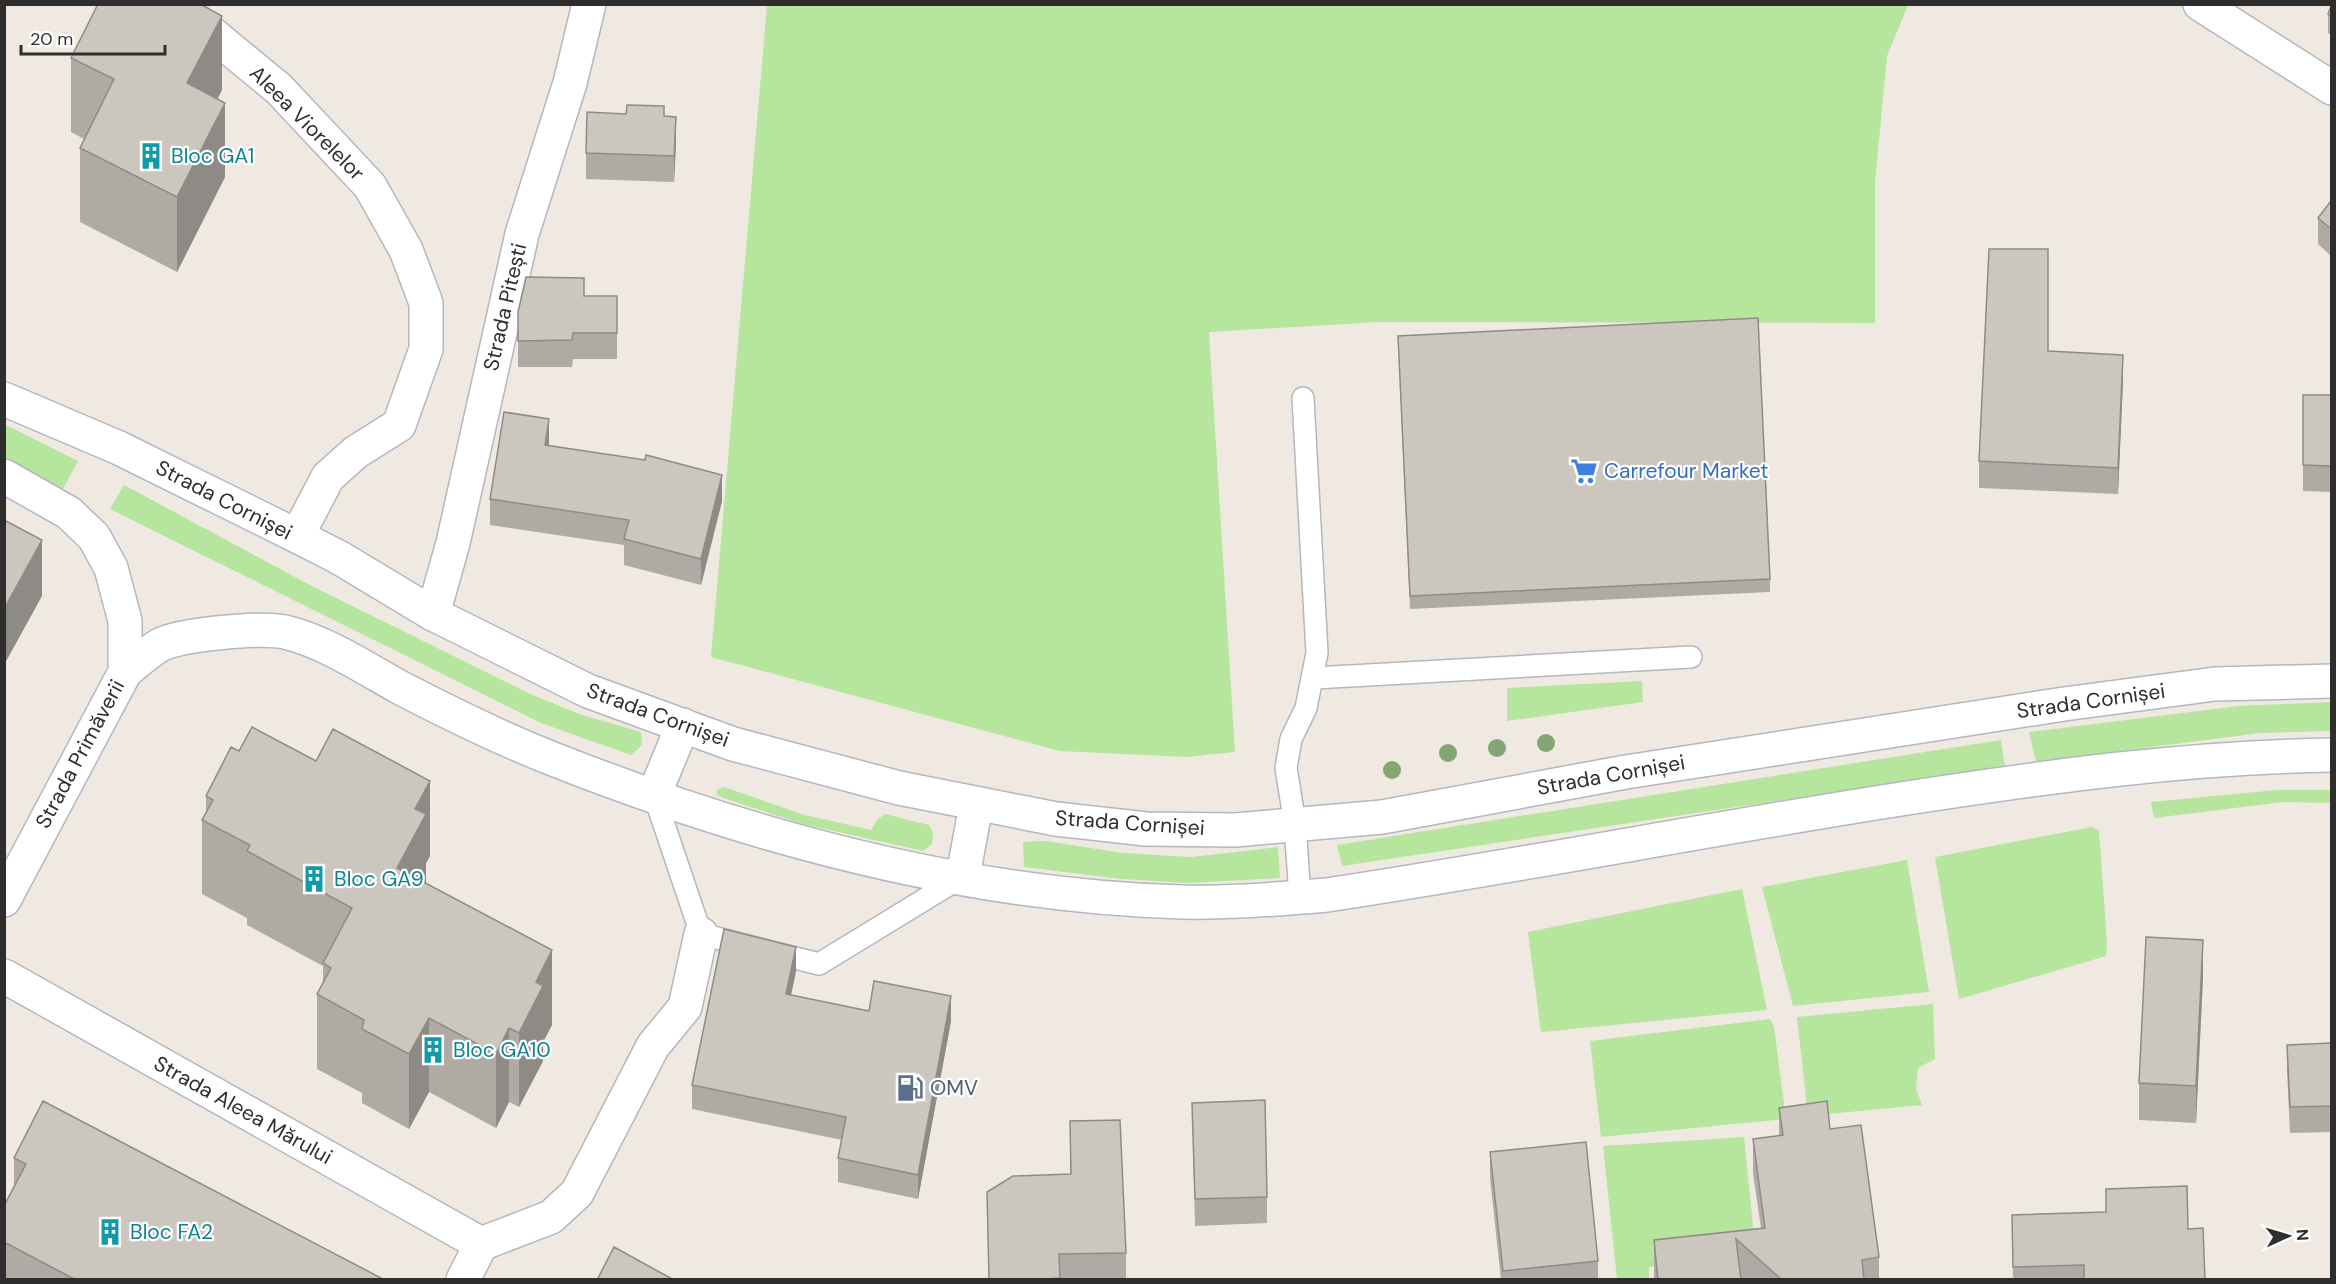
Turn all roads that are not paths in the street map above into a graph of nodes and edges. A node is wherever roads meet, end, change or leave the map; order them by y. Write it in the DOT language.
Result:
graph roads {
  1 [pos="176,4"];
  2 [pos="590,4"];
  3 [pos="2200,4"];
  4 [pos="2331,88"];
  5 [pos="1303,398"];
  6 [pos="4,399"];
  7 [pos="4,476"];
  8 [pos="297,536"];
  9 [pos="433,614"];
  10 [pos="1691,657"];
  11 [pos="125,672"];
  12 [pos="1314,678"];
  13 [pos="2331,681"];
  14 [pos="682,725"];
  15 [pos="2331,755"];
  16 [pos="654,795"];
  17 [pos="976,805"];
  18 [pos="1295,824"];
  19 [pos="963,876"];
  20 [pos="1300,897"];
  21 [pos="4,900"];
  22 [pos="701,934"];
  23 [pos="4,976"];
  24 [pos="481,1244"];
  25 [pos="463,1280"];
  1 -- 8 [label="street, Aleea Viorelelor"];
  2 -- 9 [label="street, Strada Pitești"];
  3 -- 4 [label="street"];
  5 -- 12 [label="lane"];
  6 -- 8 [label="street, Strada Cornișei"];
  7 -- 11 [label="street, Strada Primăverii"];
  8 -- 9 [label="street, Strada Cornișei"];
  9 -- 14 [label="street, Strada Cornișei"];
  10 -- 12 [label="lane"];
  11 -- 16 [label="street"];
  11 -- 21 [label="street, Strada Primăverii"];
  12 -- 18 [label="lane"];
  13 -- 18 [label="street, Strada Cornișei"];
  14 -- 16 [label="street"];
  14 -- 17 [label="street, Strada Cornișei"];
  15 -- 20 [label="street"];
  16 -- 19 [label="street"];
  16 -- 22 [label="lane"];
  17 -- 18 [label="street, Strada Cornișei"];
  17 -- 19 [label="street"];
  18 -- 20 [label="lane"];
  19 -- 20 [label="street"];
  19 -- 22 [label="lane"];
  22 -- 24 [label="street"];
  23 -- 24 [label="street, Strada Aleea Mărului"];
  24 -- 25 [label="street"];
}
